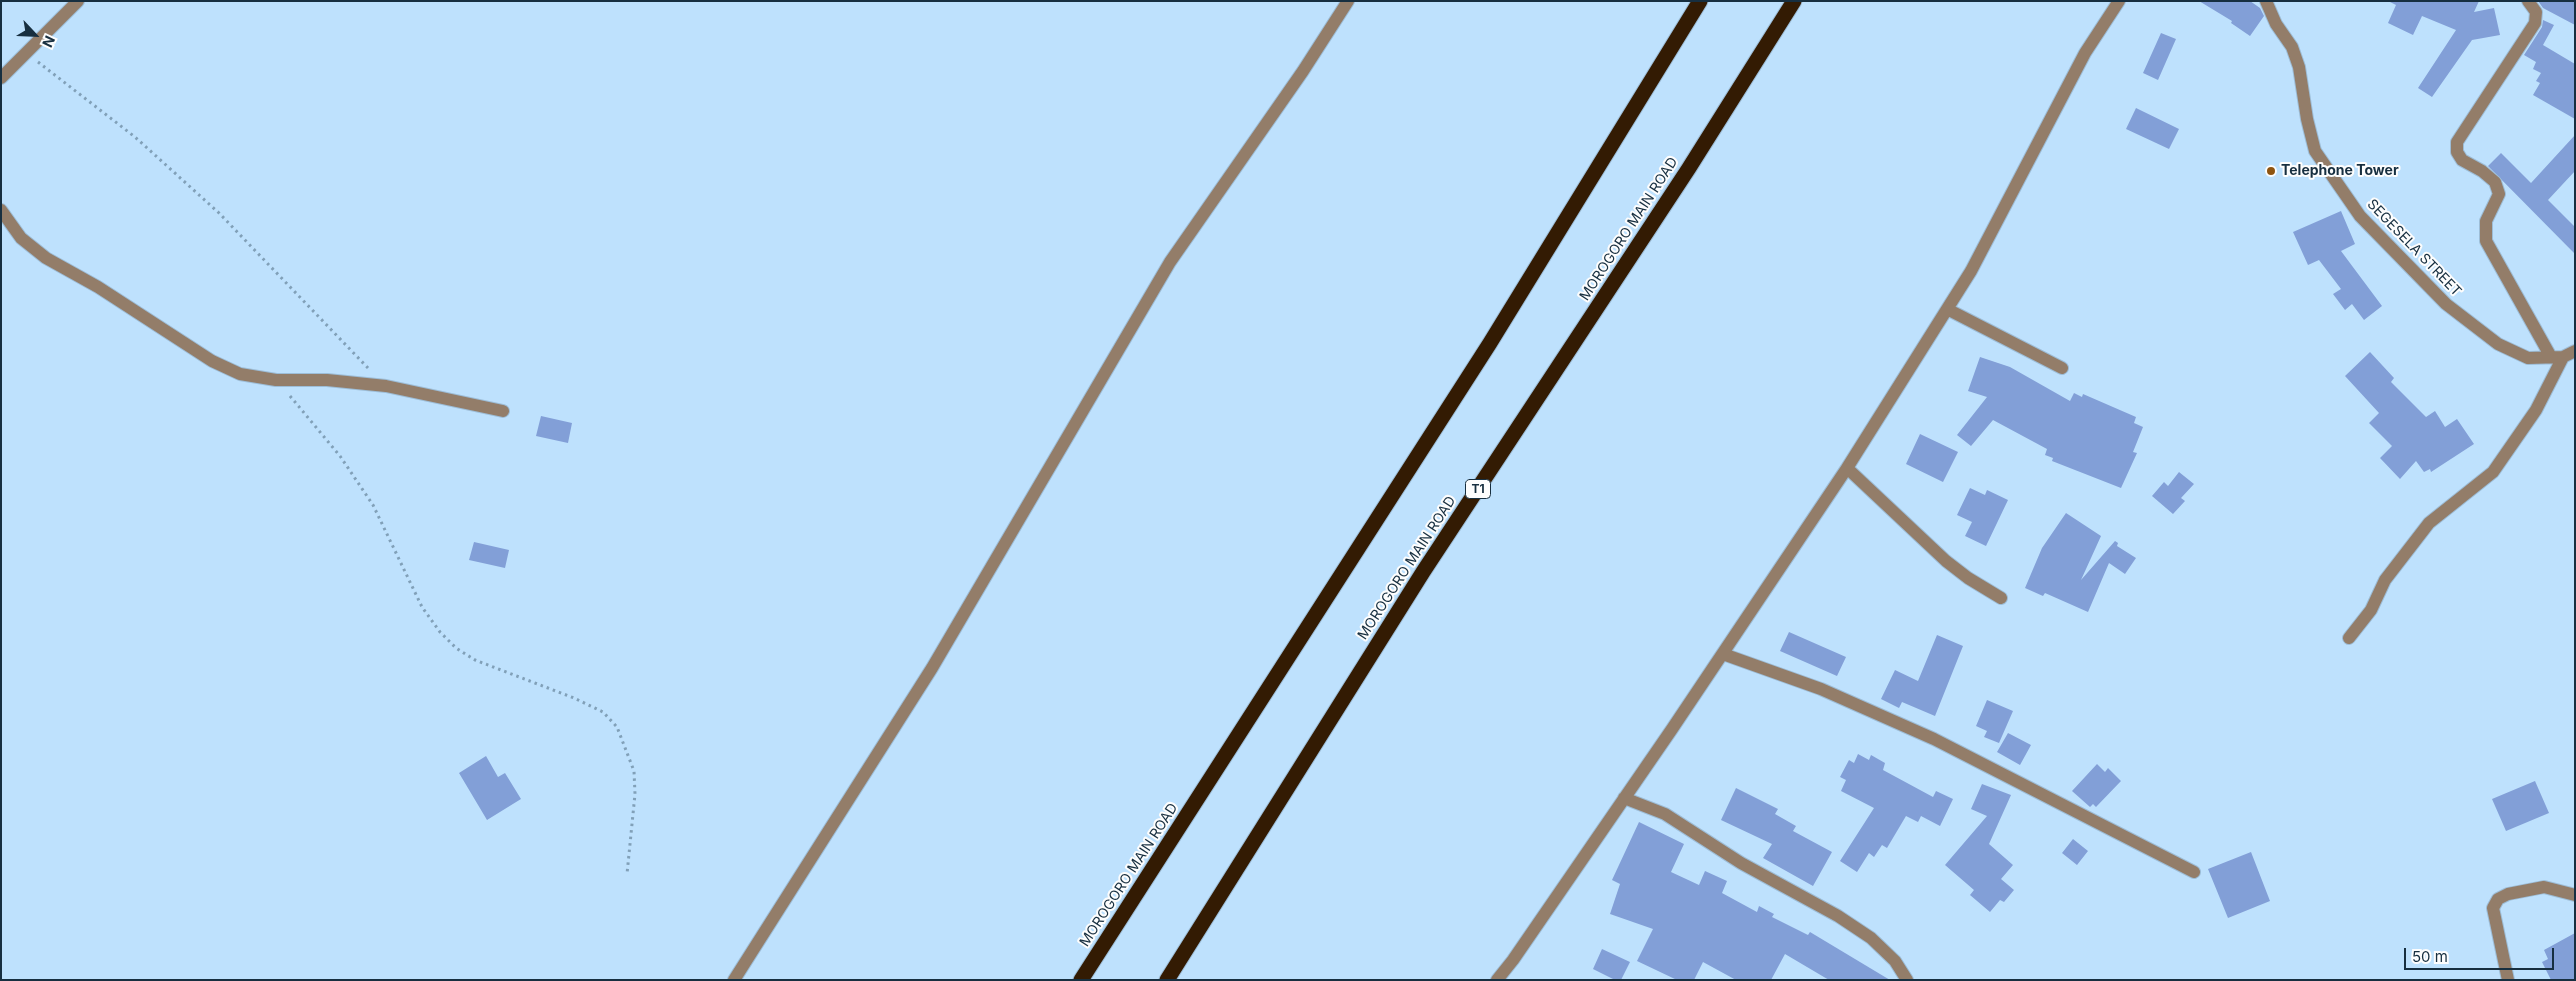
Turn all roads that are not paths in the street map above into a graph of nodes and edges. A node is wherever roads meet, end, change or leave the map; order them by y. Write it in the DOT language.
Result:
graph roads {
  1 [pos="78,1"];
  2 [pos="1348,1"];
  3 [pos="1700,1"];
  4 [pos="1794,1"];
  5 [pos="2119,1"];
  6 [pos="2266,1"];
  7 [pos="2528,1"];
  8 [pos="1,78"];
  9 [pos="1,210"];
  10 [pos="1947,309"];
  11 [pos="2563,355"];
  12 [pos="2062,368"];
  13 [pos="503,412"];
  14 [pos="1848,468"];
  15 [pos="2001,598"];
  16 [pos="2349,638"];
  17 [pos="1723,654"];
  18 [pos="1624,798"];
  19 [pos="2194,872"];
  20 [pos="2575,894"];
  21 [pos="734,980"];
  22 [pos="1081,980"];
  23 [pos="1167,980"];
  24 [pos="1497,980"];
  25 [pos="1907,980"];
  26 [pos="2508,980"];
  1 -- 8 [label="street"];
  2 -- 21 [label="street"];
  3 -- 22 [label="highway, MOROGORO MAIN ROAD"];
  4 -- 23 [label="highway, MOROGORO MAIN ROAD / T1"];
  5 -- 10 [label="street"];
  6 -- 11 [label="street, SEGESELA STREET"];
  7 -- 11 [label="street"];
  9 -- 13 [label="street"];
  10 -- 12 [label="street"];
  10 -- 14 [label="street"];
  11 -- 16 [label="street"];
  14 -- 15 [label="street"];
  14 -- 17 [label="street"];
  17 -- 18 [label="street"];
  17 -- 19 [label="street"];
  18 -- 24 [label="street"];
  18 -- 25 [label="street"];
  20 -- 26 [label="street"];
}
